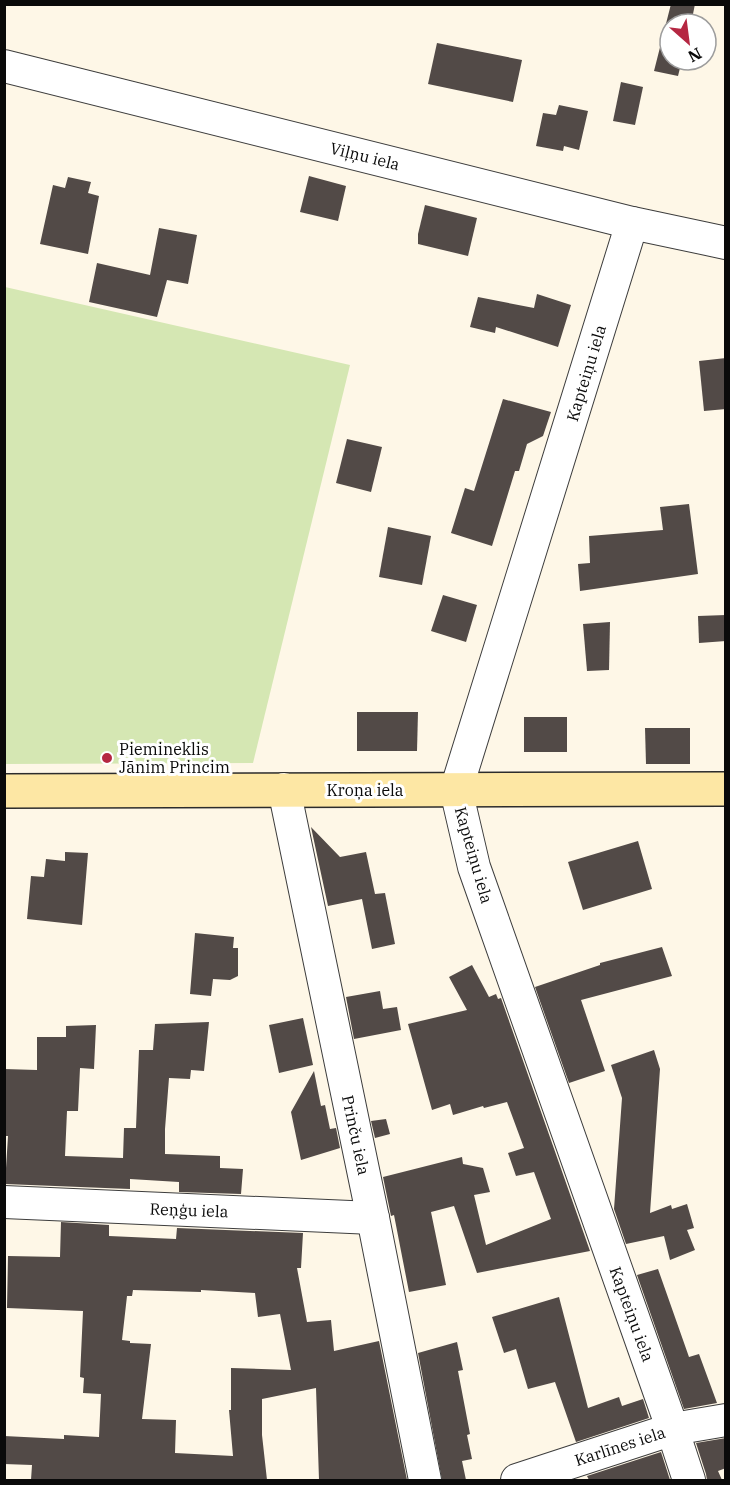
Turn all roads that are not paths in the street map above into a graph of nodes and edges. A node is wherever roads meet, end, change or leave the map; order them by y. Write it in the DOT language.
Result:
graph roads {
  1 [pos="4,66"];
  2 [pos="632,223"];
  3 [pos="726,243"];
  4 [pos="284,789"];
  5 [pos="726,789"];
  6 [pos="456,790"];
  7 [pos="4,791"];
  8 [pos="4,1202"];
  9 [pos="373,1218"];
  10 [pos="726,1420"];
  11 [pos="673,1429"];
  12 [pos="424,1480"];
  13 [pos="518,1480"];
  14 [pos="689,1480"];
  1 -- 2 [label="street, Viļņu iela"];
  2 -- 3 [label="street, Viļņu iela"];
  2 -- 6 [label="street, Kapteiņu iela"];
  4 -- 6 [label="street, Kroņa iela"];
  4 -- 7 [label="street, Kroņa iela"];
  4 -- 9 [label="street, Prinču iela"];
  5 -- 6 [label="street, Kroņa iela"];
  6 -- 11 [label="street, Kapteiņu iela"];
  8 -- 9 [label="street, Reņģu iela"];
  9 -- 12 [label="street, Prinču iela"];
  10 -- 11 [label="street, Karlīnes iela"];
  11 -- 13 [label="street, Karlīnes iela"];
  11 -- 14 [label="street, Kapteiņu iela"];
}
